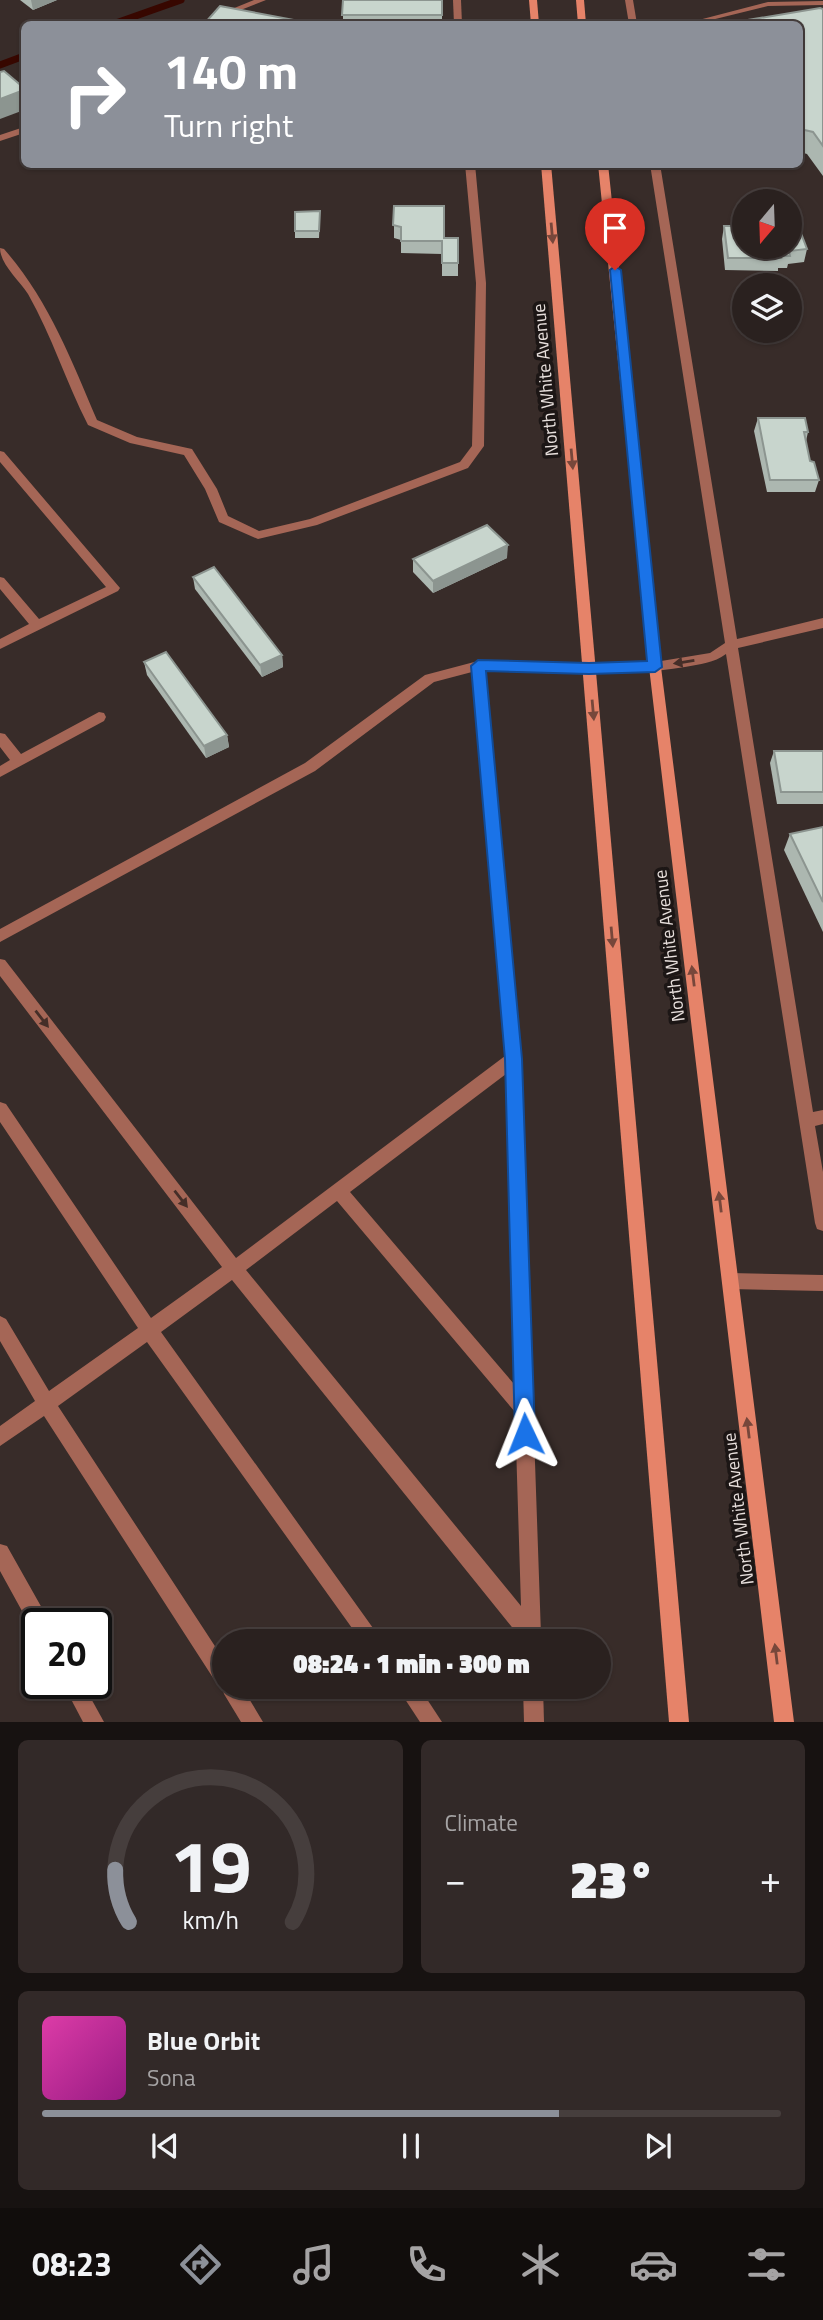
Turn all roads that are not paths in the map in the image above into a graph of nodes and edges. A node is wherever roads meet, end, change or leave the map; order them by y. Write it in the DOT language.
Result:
graph roads {
  1 [pos="262,0"];
  2 [pos="457,0"];
  3 [pos="533,0"];
  4 [pos="579,0"];
  5 [pos="629,0"];
  6 [pos="823,3"];
  7 [pos="207,21"];
  8 [pos="458,21"];
  9 [pos="535,21"];
  10 [pos="582,21"];
  11 [pos="632,21"];
  12 [pos="699,21"];
  13 [pos="21,131"];
  14 [pos="0,138"];
  15 [pos="470,168"];
  16 [pos="546,168"];
  17 [pos="603,168"];
  18 [pos="656,168"];
  19 [pos="0,251"];
  20 [pos="0,455"];
  21 [pos="0,581"];
  22 [pos="823,623"];
  23 [pos="37,625"];
  24 [pos="0,644"];
  25 [pos="731,645"];
  26 [pos="478,666"];
  27 [pos="655,667"];
  28 [pos="589,669"];
  29 [pos="99,717"];
  30 [pos="0,738"];
  31 [pos="19,761"];
  32 [pos="0,772"];
  33 [pos="0,936"];
  34 [pos="0,965"];
  35 [pos="513,1059"];
  36 [pos="0,1109"];
  37 [pos="815,1119"];
  38 [pos="338,1190"];
  39 [pos="823,1223"];
  40 [pos="234,1269"];
  41 [pos="730,1282"];
  42 [pos="823,1283"];
  43 [pos="0,1325"];
  44 [pos="148,1328"];
  45 [pos="46,1402"];
  46 [pos="524,1409"];
  47 [pos="0,1437"];
  48 [pos="0,1553"];
  49 [pos="31,1608"];
  50 [pos="365,1629"];
  51 [pos="524,1629"];
  52 [pos="531,1629"];
  53 [pos="212,1658"];
  54 [pos="82,1699"];
  55 [pos="238,1699"];
  56 [pos="416,1699"];
  57 [pos="533,1699"];
  58 [pos="94,1721"];
  59 [pos="253,1721"];
  60 [pos="432,1721"];
  61 [pos="534,1721"];
  62 [pos="679,1721"];
  63 [pos="784,1721"];
  1 -- 7 [label="street"];
  2 -- 8 [label="street"];
  3 -- 9 [label="main road"];
  4 -- 10 [label="main road"];
  5 -- 11 [label="street"];
  6 -- 12 [label="street"];
  13 -- 14 [label="street"];
  15 -- 19 [label="street"];
  16 -- 28 [label="main road, North White Avenue, one-way"];
  17 -- 27 [label="main road, North White Avenue"];
  18 -- 25 [label="street"];
  20 -- 23 [label="street"];
  21 -- 23 [label="street"];
  22 -- 25 [label="street"];
  23 -- 24 [label="street"];
  25 -- 27 [label="street, one-way"];
  25 -- 37 [label="street"];
  26 -- 28 [label="street"];
  26 -- 33 [label="street"];
  26 -- 35 [label="street"];
  27 -- 28 [label="street"];
  41 -- 27 [label="main road, North White Avenue, one-way"];
  28 -- 62 [label="main road, North White Avenue, one-way"];
  29 -- 31 [label="street"];
  30 -- 31 [label="street"];
  31 -- 32 [label="street"];
  34 -- 40 [label="street, one-way"];
  35 -- 38 [label="street"];
  35 -- 46 [label="street"];
  36 -- 44 [label="street"];
  37 -- 39 [label="street"];
  38 -- 40 [label="street"];
  38 -- 46 [label="street"];
  40 -- 44 [label="street"];
  40 -- 51 [label="street"];
  41 -- 42 [label="street"];
  63 -- 41 [label="main road, North White Avenue, one-way"];
  43 -- 45 [label="street"];
  44 -- 45 [label="street"];
  44 -- 50 [label="street"];
  45 -- 47 [label="street"];
  45 -- 53 [label="street"];
  46 -- 52 [label="street"];
  48 -- 49 [label="street"];
  54 -- 58 [label="street"];
  55 -- 59 [label="street"];
  56 -- 60 [label="street"];
  57 -- 61 [label="street"];
}
